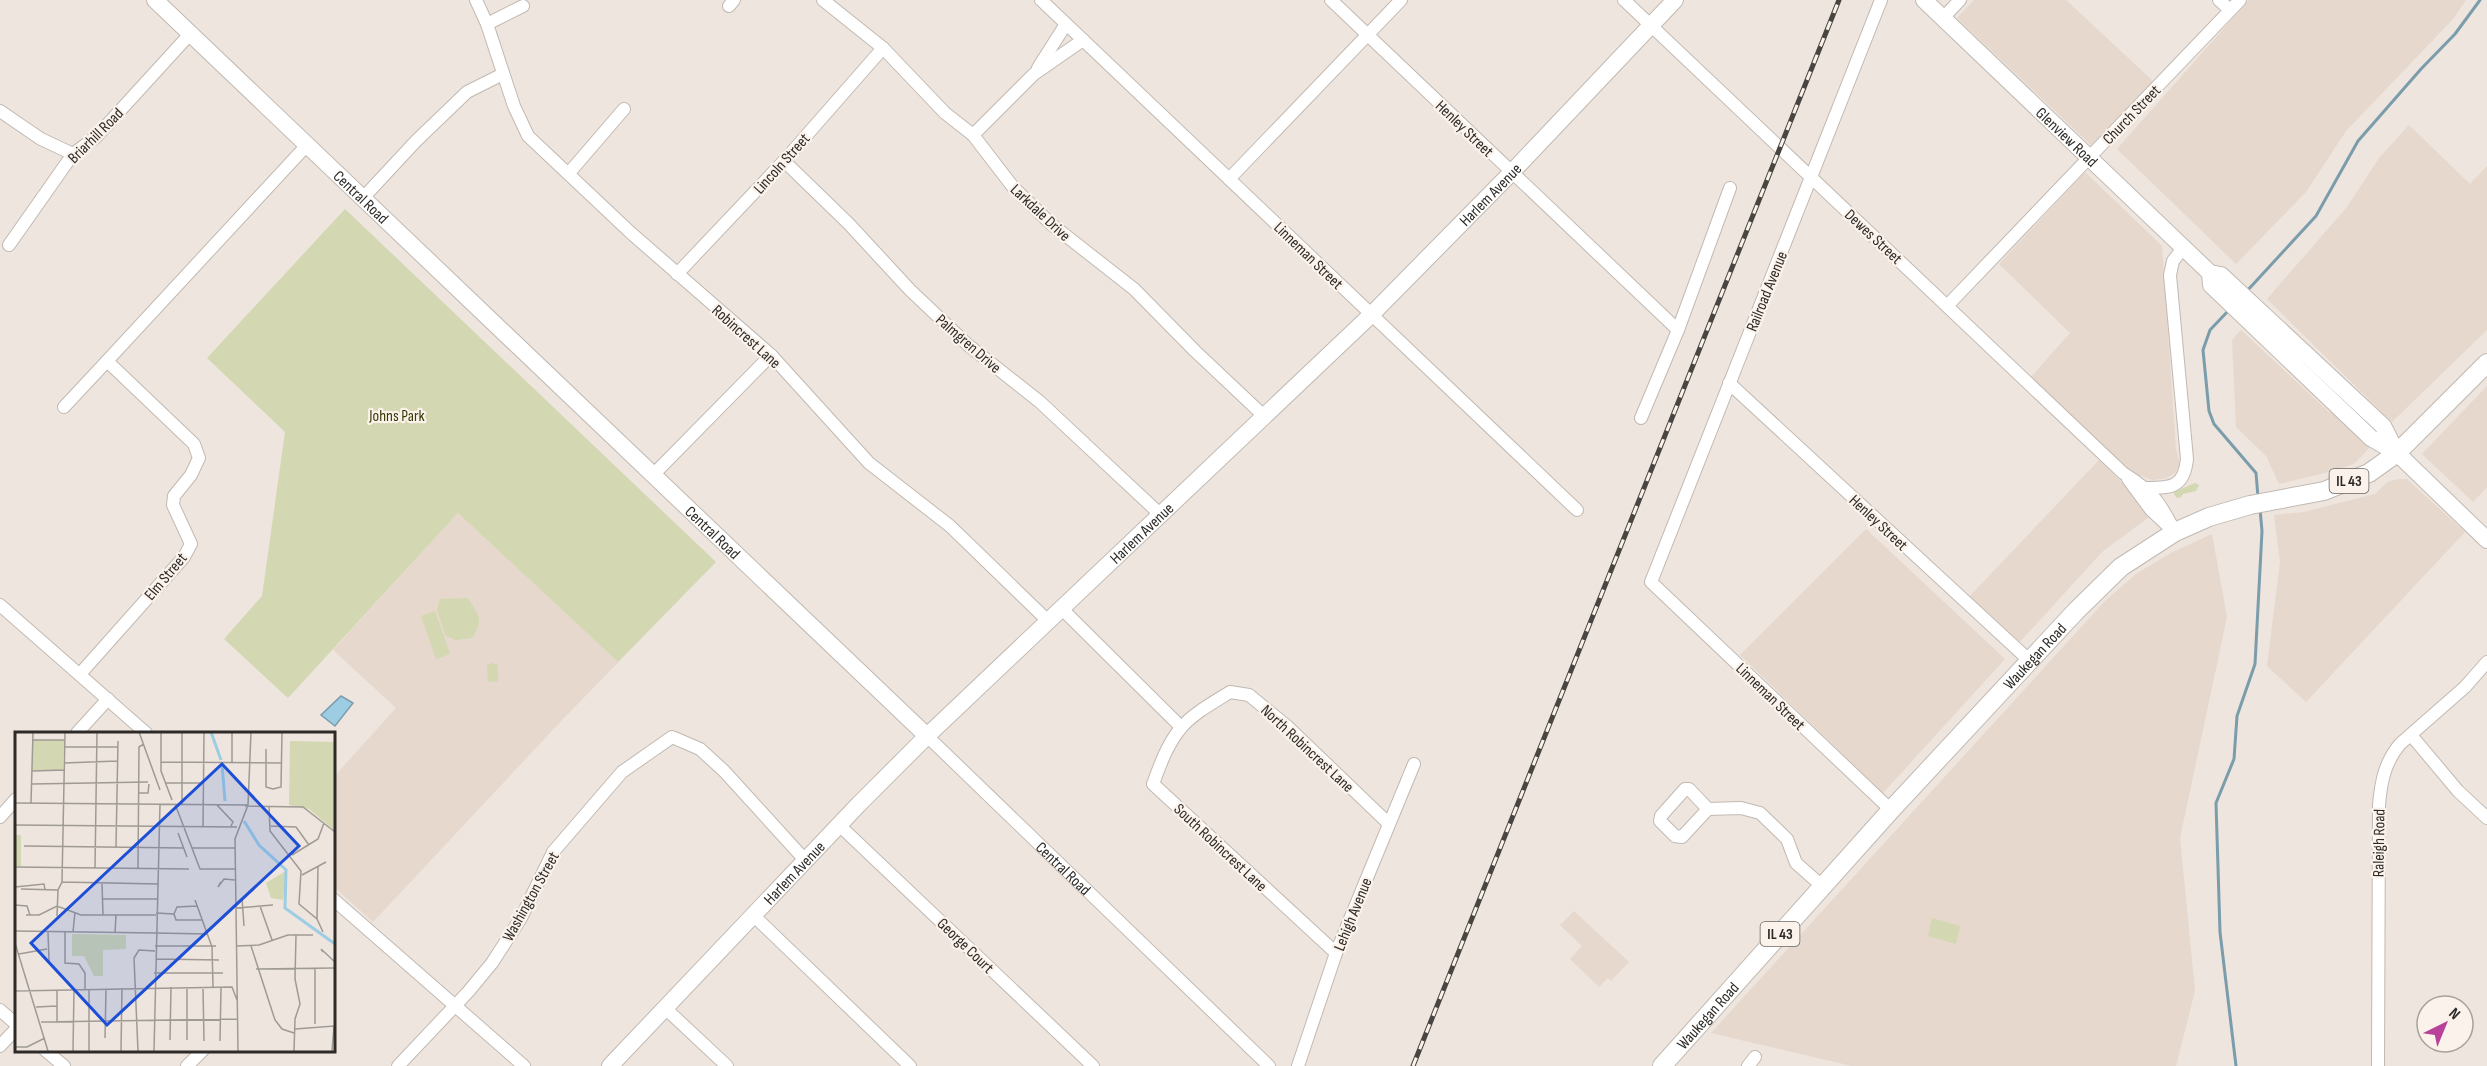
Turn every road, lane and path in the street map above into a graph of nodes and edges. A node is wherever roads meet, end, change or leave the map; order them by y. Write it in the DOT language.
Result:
graph roads {
  1 [pos="155,0"];
  2 [pos="476,0"];
  3 [pos="823,0"];
  4 [pos="1041,0"];
  5 [pos="1331,0"];
  6 [pos="1401,0"];
  7 [pos="1624,0"];
  8 [pos="1675,0"];
  9 [pos="1881,0"];
  10 [pos="1924,0"];
  11 [pos="1960,0"];
  12 [pos="2219,0"];
  13 [pos="2240,0"];
  14 [pos="523,6"];
  15 [pos="2230,10"];
  16 [pos="1943,18"];
  17 [pos="487,24"];
  18 [pos="1066,24"];
  19 [pos="1651,26"];
  20 [pos="190,34"];
  21 [pos="1367,34"];
  22 [pos="1083,40"];
  23 [pos="883,48"];
  24 [pos="503,74"];
  25 [pos="1034,74"];
  26 [pos="624,110"];
  27 [pos="0,111"];
  28 [pos="973,135"];
  29 [pos="307,145"];
  30 [pos="73,154"];
  31 [pos="2090,157"];
  32 [pos="784,162"];
  33 [pos="1512,172"];
  34 [pos="569,173"];
  35 [pos="1811,177"];
  36 [pos="1229,179"];
  37 [pos="1730,188"];
  38 [pos="363,198"];
  39 [pos="9,244"];
  40 [pos="2183,248"];
  41 [pos="677,274"];
  42 [pos="1947,306"];
  43 [pos="1371,315"];
  44 [pos="1678,330"];
  45 [pos="771,355"];
  46 [pos="107,361"];
  47 [pos="2487,363"];
  48 [pos="1729,383"];
  49 [pos="64,407"];
  50 [pos="1265,417"];
  51 [pos="1641,418"];
  52 [pos="2397,453"];
  53 [pos="2123,473"];
  54 [pos="653,475"];
  55 [pos="2147,488"];
  56 [pos="1577,510"];
  57 [pos="1162,516"];
  58 [pos="2175,532"];
  59 [pos="2487,540"];
  60 [pos="1651,582"];
  61 [pos="0,605"];
  62 [pos="1062,609"];
  63 [pos="1049,622"];
  64 [pos="2030,661"];
  65 [pos="2487,662"];
  66 [pos="80,674"];
  67 [pos="108,699"];
  68 [pos="1181,727"];
  69 [pos="78,732"];
  70 [pos="145,732"];
  71 [pos="2411,735"];
  72 [pos="927,736"];
  73 [pos="1414,764"];
  74 [pos="15,800"];
  75 [pos="1708,808"];
  76 [pos="1891,810"];
  77 [pos="0,817"];
  78 [pos="2487,818"];
  79 [pos="1388,823"];
  80 [pos="839,825"];
  81 [pos="806,860"];
  82 [pos="1822,886"];
  83 [pos="336,906"];
  84 [pos="753,915"];
  85 [pos="1335,953"];
  86 [pos="455,1006"];
  87 [pos="665,1008"];
  88 [pos="0,1010"];
  89 [pos="15,1023"];
  90 [pos="15,1030"];
  91 [pos="0,1046"];
  92 [pos="46,1051"];
  93 [pos="202,1051"];
  94 [pos="64,1066"];
  95 [pos="187,1066"];
  96 [pos="398,1066"];
  97 [pos="524,1066"];
  98 [pos="610,1066"];
  99 [pos="727,1066"];
  100 [pos="910,1066"];
  101 [pos="1093,1066"];
  102 [pos="1269,1066"];
  103 [pos="1298,1066"];
  104 [pos="1662,1066"];
  105 [pos="2378,1066"];
  1 -- 20 [label="main road, Central Road"];
  2 -- 17 [label="street, Robincrest Lane"];
  3 -- 23 [label="street, Larkdale Drive"];
  4 -- 18 [label="street, Linneman Street"];
  5 -- 21 [label="street, Henley Street"];
  6 -- 21 [label="street"];
  7 -- 19 [label="street, Dewes Street"];
  8 -- 19 [label="main road, Harlem Avenue"];
  9 -- 35 [label="street, Railroad Avenue"];
  10 -- 16 [label="main road, Glenview Road"];
  11 -- 16 [label="street"];
  12 -- 15 [label="street"];
  13 -- 15 [label="street, Church Street"];
  14 -- 17 [label="street"];
  15 -- 31 [label="street, Church Street"];
  16 -- 31 [label="main road, Glenview Road"];
  17 -- 24 [label="street, Robincrest Lane"];
  18 -- 22 [label="street, Linneman Street"];
  18 -- 25 [label="street"];
  19 -- 33 [label="main road, Harlem Avenue"];
  19 -- 35 [label="street, Dewes Street"];
  20 -- 29 [label="main road, Central Road"];
  20 -- 30 [label="street, Briarhill Road"];
  21 -- 33 [label="street, Henley Street"];
  21 -- 36 [label="street"];
  22 -- 25 [label="street"];
  22 -- 36 [label="street, Linneman Street"];
  23 -- 28 [label="street, Larkdale Drive"];
  23 -- 32 [label="street, Lincoln Street"];
  24 -- 34 [label="street, Robincrest Lane"];
  24 -- 38 [label="street"];
  25 -- 28 [label="street"];
  26 -- 34 [label="street"];
  27 -- 30 [label="street"];
  28 -- 50 [label="street, Larkdale Drive"];
  29 -- 38 [label="main road, Central Road"];
  29 -- 46 [label="street"];
  30 -- 39 [label="street, Briarhill Road"];
  31 -- 40 [label="main road, Glenview Road"];
  31 -- 42 [label="street, Church Street"];
  32 -- 41 [label="street, Lincoln Street"];
  32 -- 57 [label="street, Palmgren Drive"];
  33 -- 43 [label="main road, Harlem Avenue"];
  33 -- 44 [label="street, Henley Street"];
  34 -- 41 [label="street, Robincrest Lane"];
  35 -- 42 [label="street, Dewes Street"];
  35 -- 48 [label="street, Railroad Avenue"];
  36 -- 43 [label="street, Linneman Street"];
  37 -- 44 [label="street"];
  38 -- 54 [label="main road, Central Road"];
  40 -- 52 [label="main road, Glenview Road"];
  40 -- 55 [label="street"];
  41 -- 45 [label="street, Robincrest Lane"];
  42 -- 53 [label="street, Dewes Street"];
  43 -- 50 [label="main road, Harlem Avenue"];
  43 -- 56 [label="street, Linneman Street"];
  44 -- 51 [label="street"];
  45 -- 54 [label="street"];
  45 -- 63 [label="street, Robincrest Lane"];
  46 -- 49 [label="street"];
  46 -- 66 [label="street, Elm Street"];
  47 -- 52 [label="main road, Waukegan Road / IL 43"];
  48 -- 60 [label="street, Railroad Avenue"];
  48 -- 64 [label="street, Henley Street"];
  50 -- 57 [label="main road, Harlem Avenue"];
  52 -- 58 [label="main road, Waukegan Road / IL 43"];
  52 -- 59 [label="main road, Glenview Road"];
  53 -- 55 [label="street, Dewes Street"];
  53 -- 58 [label="street, Dewes Street"];
  54 -- 72 [label="main road, Central Road"];
  55 -- 58 [label="street, Dewes Street"];
  57 -- 62 [label="main road, Harlem Avenue"];
  58 -- 64 [label="main road, Waukegan Road / IL 43"];
  60 -- 76 [label="street, Linneman Street"];
  61 -- 66 [label="street"];
  62 -- 63 [label="main road, Harlem Avenue"];
  62 -- 68 [label="street"];
  63 -- 72 [label="main road, Harlem Avenue"];
  64 -- 76 [label="main road, Waukegan Road / IL 43"];
  65 -- 71 [label="street, Raleigh Road"];
  66 -- 67 [label="street"];
  67 -- 69 [label="street"];
  67 -- 70 [label="street"];
  68 -- 79 [label="street, North Robincrest Lane"];
  68 -- 85 [label="street, South Robincrest Lane"];
  71 -- 78 [label="street"];
  71 -- 105 [label="street, Raleigh Road"];
  72 -- 80 [label="main road, Harlem Avenue"];
  72 -- 102 [label="street, Central Road"];
  73 -- 79 [label="street, Lehigh Avenue"];
  74 -- 77 [label="street"];
  75 -- 82 [label="street"];
  76 -- 82 [label="main road, Waukegan Road / IL 43"];
  79 -- 85 [label="street, Lehigh Avenue"];
  80 -- 81 [label="main road, Harlem Avenue"];
  80 -- 101 [label="street, George Court"];
  81 -- 84 [label="main road, Harlem Avenue"];
  81 -- 86 [label="street, Washington Street"];
  82 -- 104 [label="main road, Waukegan Road / IL 43"];
  83 -- 86 [label="street"];
  84 -- 87 [label="main road, Harlem Avenue"];
  84 -- 100 [label="street"];
  85 -- 103 [label="street, Lehigh Avenue"];
  86 -- 96 [label="street, Washington Street"];
  86 -- 97 [label="street"];
  87 -- 98 [label="main road, Harlem Avenue"];
  87 -- 99 [label="street"];
  88 -- 89 [label="street"];
  90 -- 91 [label="street"];
  92 -- 94 [label="street"];
  93 -- 95 [label="street"];
}
